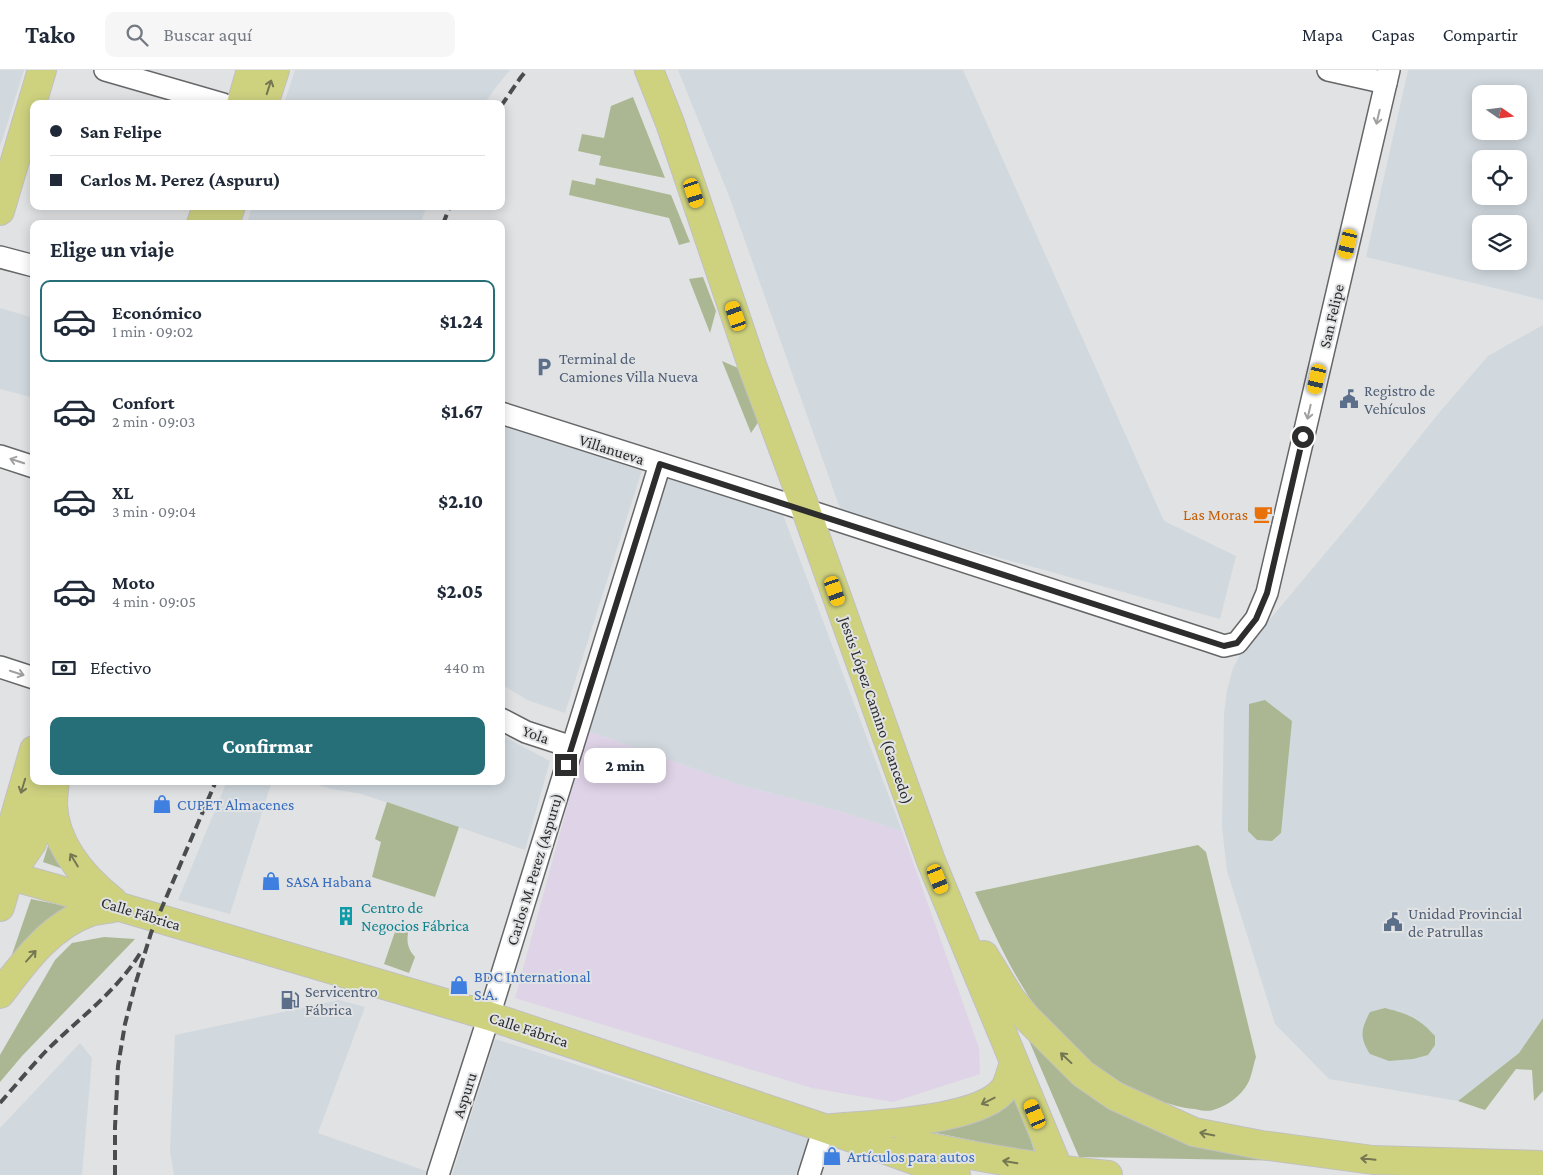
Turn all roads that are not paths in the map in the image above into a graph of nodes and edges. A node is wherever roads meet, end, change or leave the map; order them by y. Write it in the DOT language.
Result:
graph roads {
  1 [pos="42,70"];
  2 [pos="106,70"];
  3 [pos="252,70"];
  4 [pos="275,70"];
  5 [pos="649,70"];
  6 [pos="1328,70"];
  7 [pos="1387,77"];
  8 [pos="33,100"];
  9 [pos="209,100"];
  10 [pos="242,100"];
  11 [pos="265,100"];
  12 [pos="30,111"];
  13 [pos="0,212"];
  14 [pos="0,257"];
  15 [pos="30,265"];
  16 [pos="505,414"];
  17 [pos="0,456"];
  18 [pos="660,464"];
  19 [pos="30,466"];
  20 [pos="806,510"];
  21 [pos="1237,643"];
  22 [pos="0,667"];
  23 [pos="30,677"];
  24 [pos="505,721"];
  25 [pos="572,747"];
  26 [pos="30,761"];
  27 [pos="52,785"];
  28 [pos="53,785"];
  29 [pos="6,830"];
  30 [pos="930,861"];
  31 [pos="5,874"];
  32 [pos="0,907"];
  33 [pos="120,907"];
  34 [pos="0,994"];
  35 [pos="489,1016"];
  36 [pos="1014,1063"];
  37 [pos="824,1128"];
  38 [pos="1541,1165"];
  39 [pos="1059,1172"];
  40 [pos="438,1175"];
  41 [pos="809,1175"];
  42 [pos="956,1175"];
  43 [pos="1108,1175"];
  44 [pos="1398,1175"];
  45 [pos="1484,1175"];
  1 -- 8 [label="main road"];
  2 -- 9 [label="street"];
  3 -- 10 [label="main road"];
  11 -- 4 [label="main road, one-way"];
  5 -- 20 [label="main road, Jesús López Camino (Gancedo)"];
  6 -- 7 [label="street"];
  7 -- 21 [label="street, San Felipe, one-way"];
  12 -- 13 [label="main road"];
  14 -- 15 [label="street"];
  16 -- 18 [label="street, Villanueva"];
  19 -- 17 [label="street, one-way"];
  18 -- 20 [label="street, Villanueva"];
  18 -- 25 [label="street, Carlos M. Perez (Aspuru)"];
  20 -- 21 [label="street, Villanueva"];
  20 -- 30 [label="main road, Jesús López Camino (Gancedo)"];
  22 -- 23 [label="street, one-way"];
  24 -- 25 [label="street, Yola"];
  25 -- 35 [label="street, Carlos M. Perez (Aspuru)"];
  26 -- 29 [label="main road, one-way"];
  27 -- 31 [label="main road"];
  33 -- 28 [label="main road, one-way"];
  29 -- 31 [label="main road"];
  30 -- 36 [label="main road, Jesús López Camino (Gancedo)"];
  38 -- 30 [label="main road, one-way"];
  31 -- 32 [label="main road"];
  31 -- 33 [label="main road, Calle Fábrica"];
  34 -- 33 [label="main road, one-way"];
  33 -- 35 [label="main road, Calle Fábrica"];
  35 -- 37 [label="main road, Calle Fábrica"];
  35 -- 40 [label="street, Aspuru"];
  36 -- 37 [label="main road, one-way"];
  36 -- 39 [label="main road, Jesús López Camino (Gancedo)"];
  39 -- 37 [label="main road, Calle Fábrica, one-way"];
  37 -- 41 [label="street"];
  37 -- 42 [label="main road, Calle Fábrica"];
  38 -- 44 [label="main road"];
  38 -- 45 [label="main road"];
  39 -- 43 [label="main road, Calle Fábrica"];
}
